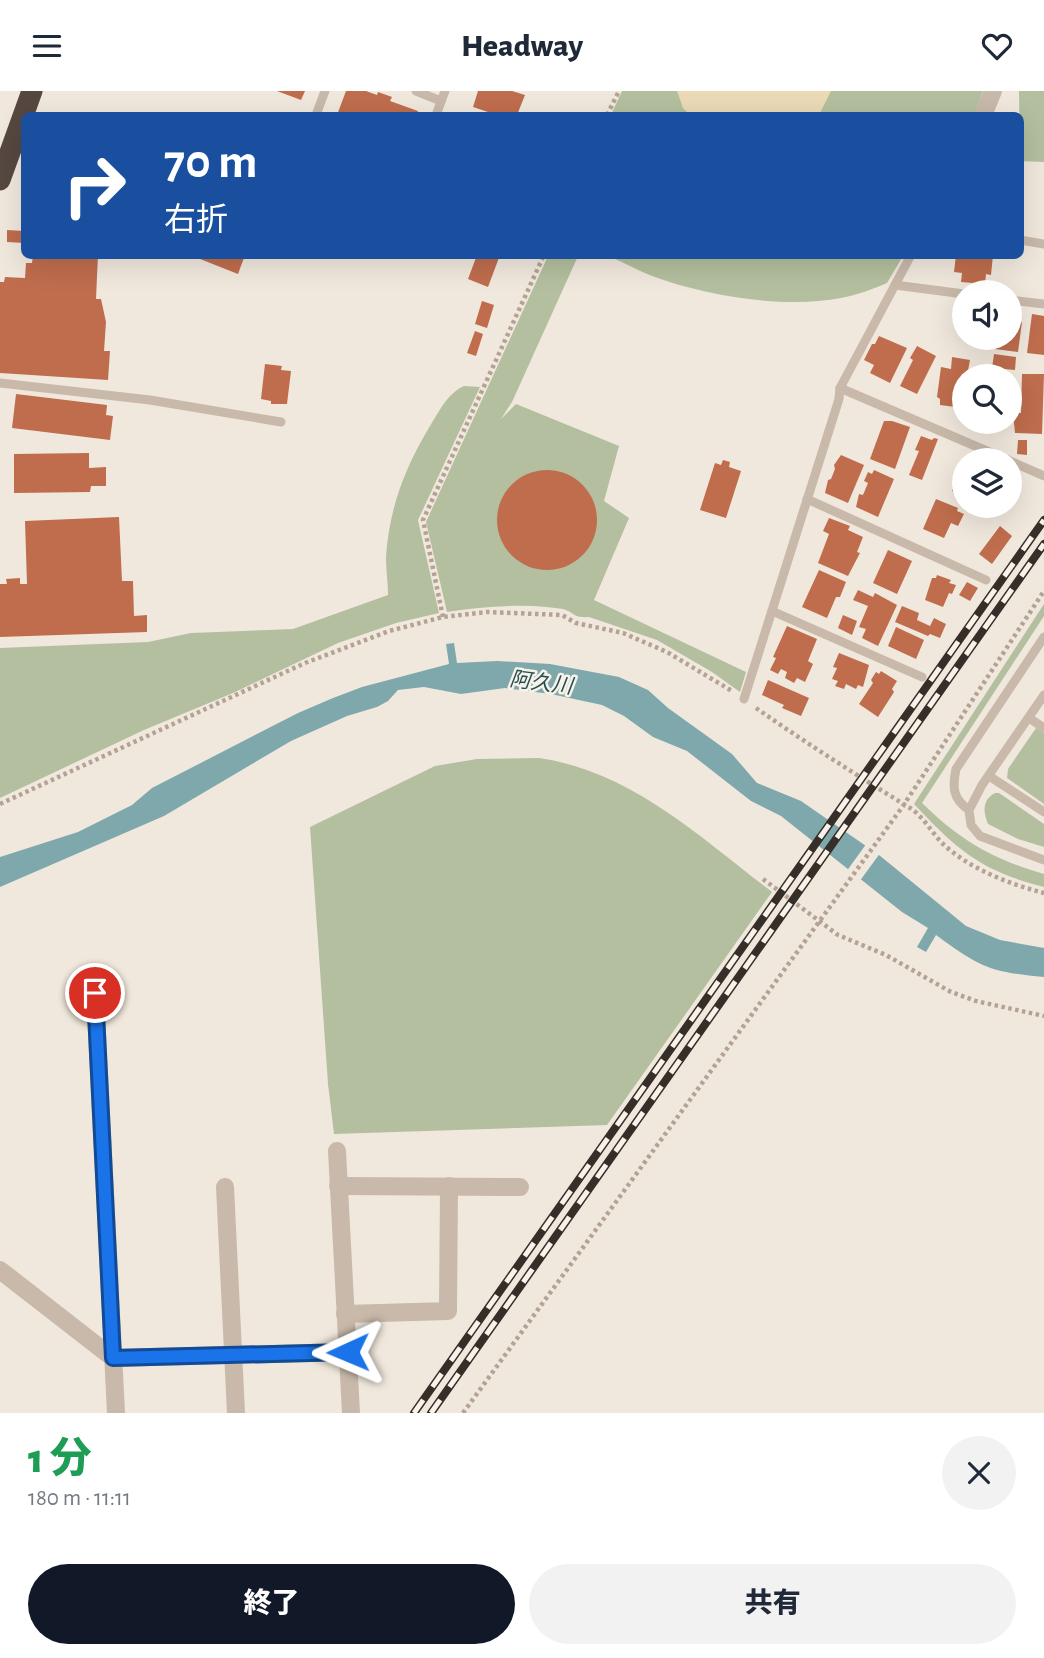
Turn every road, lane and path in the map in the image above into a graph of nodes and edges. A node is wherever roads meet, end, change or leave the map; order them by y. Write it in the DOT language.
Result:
graph roads {
  1 [pos="32,91"];
  2 [pos="325,91"];
  3 [pos="415,91"];
  4 [pos="445,91"];
  5 [pos="619,91"];
  6 [pos="993,91"];
  7 [pos="441,101"];
  8 [pos="24,112"];
  9 [pos="317,112"];
  10 [pos="437,112"];
  11 [pos="608,112"];
  12 [pos="984,112"];
  13 [pos="21,122"];
  14 [pos="0,180"];
  15 [pos="1024,241"];
  16 [pos="1044,244"];
  17 [pos="542,259"];
  18 [pos="909,259"];
  19 [pos="895,285"];
  20 [pos="952,292"];
  21 [pos="1022,301"];
  22 [pos="1044,304"];
  23 [pos="0,383"];
  24 [pos="840,388"];
  25 [pos="281,422"];
  26 [pos="979,448"];
  27 [pos="1022,467"];
  28 [pos="1044,476"];
  29 [pos="807,499"];
  30 [pos="986,580"];
  31 [pos="1044,591"];
  32 [pos="772,611"];
  33 [pos="443,617"];
  34 [pos="1044,637"];
  35 [pos="922,677"];
  36 [pos="1044,695"];
  37 [pos="744,699"];
  38 [pos="1029,718"];
  39 [pos="1044,728"];
  40 [pos="989,776"];
  41 [pos="0,804"];
  42 [pos="903,806"];
  43 [pos="970,810"];
  44 [pos="1044,813"];
  45 [pos="1044,860"];
  46 [pos="763,879"];
  47 [pos="1044,893"];
  48 [pos="820,921"];
  49 [pos="95,993"];
  50 [pos="1044,1016"];
  51 [pos="337,1151"];
  52 [pos="338,1186"];
  53 [pos="449,1186"];
  54 [pos="520,1187"];
  55 [pos="225,1188"];
  56 [pos="0,1270"];
  57 [pos="345,1314"];
  58 [pos="348,1352"];
  59 [pos="231,1355"];
  60 [pos="113,1358"];
  61 [pos="116,1413"];
  62 [pos="236,1413"];
  63 [pos="351,1413"];
  64 [pos="463,1413"];
  1 -- 8 [label="highway"];
  2 -- 9 [label="lane"];
  3 -- 7 [label="lane"];
  4 -- 7 [label="lane"];
  5 -- 11 [label="path"];
  6 -- 12 [label="street"];
  7 -- 10 [label="lane"];
  13 -- 14 [label="highway"];
  15 -- 16 [label="lane"];
  17 -- 33 [label="path"];
  18 -- 19 [label="lane"];
  19 -- 20 [label="lane"];
  19 -- 24 [label="lane"];
  21 -- 22 [label="lane"];
  23 -- 25 [label="lane"];
  24 -- 26 [label="lane"];
  24 -- 29 [label="lane"];
  27 -- 28 [label="lane"];
  29 -- 30 [label="lane"];
  29 -- 32 [label="lane"];
  31 -- 42 [label="path"];
  32 -- 35 [label="lane"];
  32 -- 37 [label="lane"];
  33 -- 37 [label="path"];
  33 -- 41 [label="path"];
  34 -- 43 [label="lane"];
  36 -- 38 [label="lane"];
  37 -- 42 [label="path"];
  38 -- 39 [label="lane"];
  38 -- 40 [label="lane"];
  40 -- 43 [label="lane"];
  40 -- 44 [label="lane"];
  42 -- 47 [label="path"];
  42 -- 48 [label="path"];
  43 -- 45 [label="lane"];
  46 -- 48 [label="path"];
  48 -- 50 [label="path"];
  48 -- 64 [label="path"];
  49 -- 60 [label="street"];
  51 -- 52 [label="street"];
  52 -- 53 [label="street"];
  52 -- 57 [label="street"];
  53 -- 54 [label="street"];
  53 -- 57 [label="street"];
  55 -- 59 [label="street"];
  56 -- 60 [label="street"];
  57 -- 58 [label="street"];
  58 -- 59 [label="street"];
  58 -- 63 [label="street"];
  59 -- 60 [label="street"];
  59 -- 62 [label="street"];
  60 -- 61 [label="street"];
}
